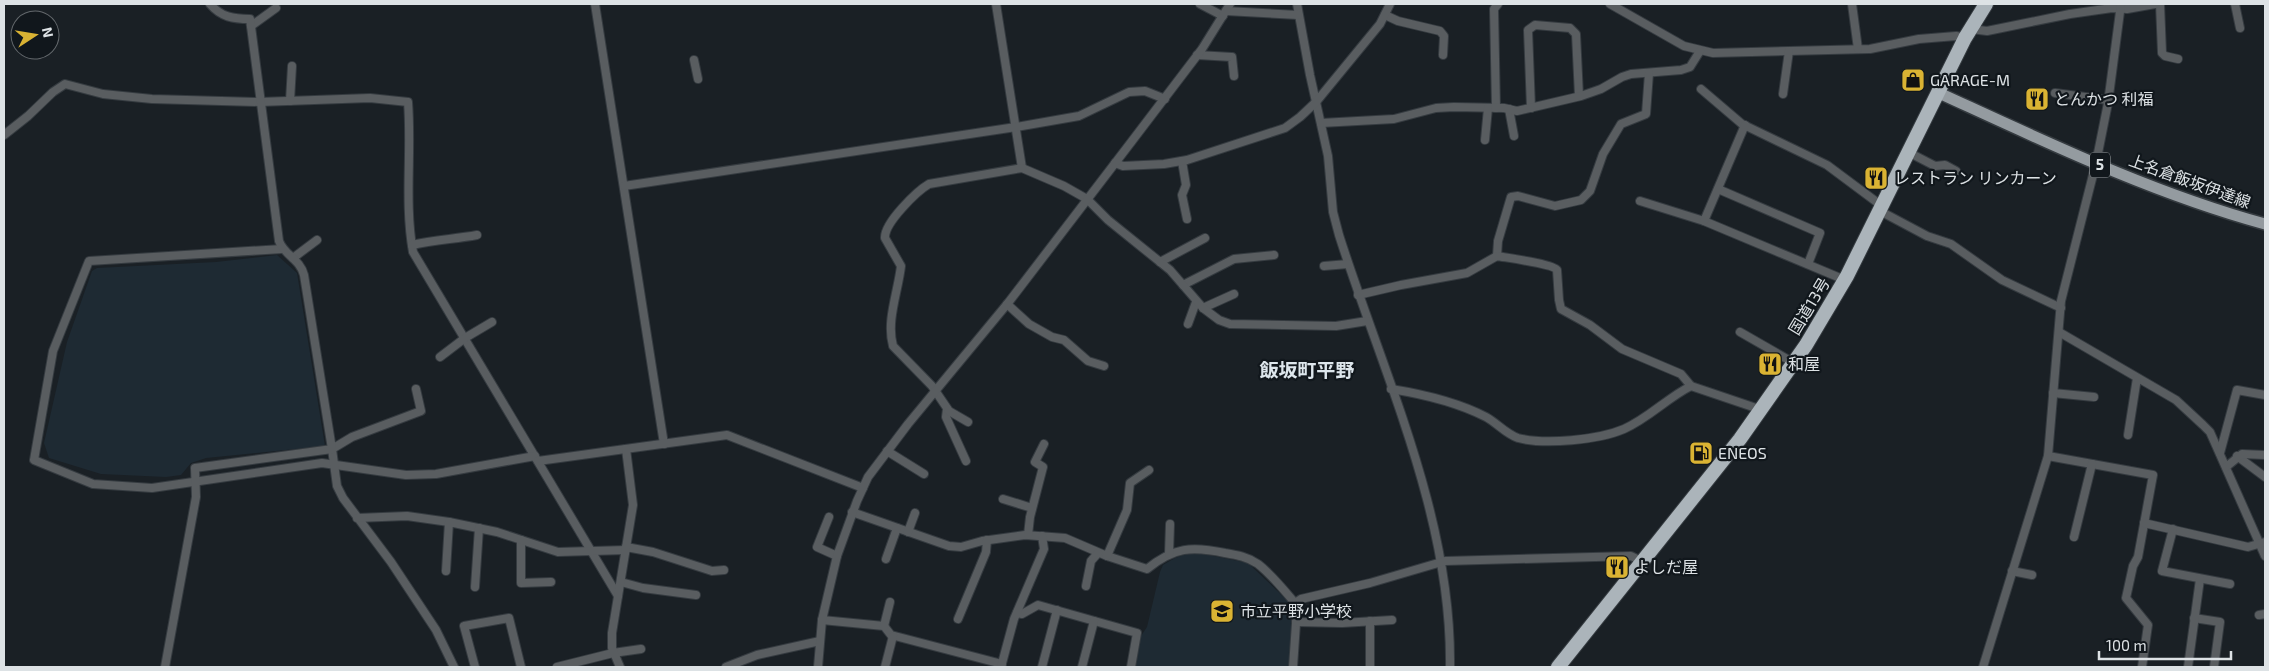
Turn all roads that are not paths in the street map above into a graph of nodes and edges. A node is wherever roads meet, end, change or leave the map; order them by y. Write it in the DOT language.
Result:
graph roads {
  1 [pos="210,4"];
  2 [pos="595,4"];
  3 [pos="996,4"];
  4 [pos="1200,4"];
  5 [pos="1297,4"];
  6 [pos="1390,4"];
  7 [pos="1486,4"];
  8 [pos="1610,4"];
  9 [pos="1852,4"];
  10 [pos="1986,4"];
  11 [pos="2155,4"];
  12 [pos="2160,4"];
  13 [pos="2235,4"];
  14 [pos="1496,6"];
  15 [pos="2121,6"];
  16 [pos="276,8"];
  17 [pos="1226,10"];
  18 [pos="1298,15"];
  19 [pos="1385,15"];
  20 [pos="251,26"];
  21 [pos="2240,28"];
  22 [pos="1968,33"];
  23 [pos="1858,49"];
  24 [pos="1700,51"];
  25 [pos="1789,51"];
  26 [pos="1443,54"];
  27 [pos="1198,55"];
  28 [pos="2178,59"];
  29 [pos="694,60"];
  30 [pos="292,66"];
  31 [pos="1649,73"];
  32 [pos="1234,76"];
  33 [pos="698,79"];
  34 [pos="1701,89"];
  35 [pos="1940,93"];
  36 [pos="2054,93"];
  37 [pos="1783,94"];
  38 [pos="1579,96"];
  39 [pos="1165,99"];
  40 [pos="2108,100"];
  41 [pos="290,101"];
  42 [pos="259,102"];
  43 [pos="1316,102"];
  44 [pos="1492,108"];
  45 [pos="1531,108"];
  46 [pos="1509,109"];
  47 [pos="1321,123"];
  48 [pos="1745,125"];
  49 [pos="1016,127"];
  50 [pos="4,135"];
  51 [pos="1514,136"];
  52 [pos="1485,140"];
  53 [pos="1908,152"];
  54 [pos="1182,161"];
  55 [pos="1116,163"];
  56 [pos="2096,163"];
  57 [pos="1022,168"];
  58 [pos="1956,171"];
  59 [pos="624,186"];
  60 [pos="1718,189"];
  61 [pos="1088,199"];
  62 [pos="1640,201"];
  63 [pos="1881,208"];
  64 [pos="1186,219"];
  65 [pos="1704,222"];
  66 [pos="2265,224"];
  67 [pos="477,235"];
  68 [pos="1205,238"];
  69 [pos="317,240"];
  70 [pos="412,245"];
  71 [pos="282,249"];
  72 [pos="1274,255"];
  73 [pos="1497,256"];
  74 [pos="293,258"];
  75 [pos="1160,262"];
  76 [pos="1348,264"];
  77 [pos="1808,264"];
  78 [pos="1324,266"];
  79 [pos="1845,280"];
  80 [pos="1184,285"];
  81 [pos="1234,294"];
  82 [pos="1358,295"];
  83 [pos="1196,302"];
  84 [pos="1007,304"];
  85 [pos="1203,308"];
  86 [pos="2060,308"];
  87 [pos="1367,320"];
  88 [pos="492,322"];
  89 [pos="1188,324"];
  90 [pos="1740,332"];
  91 [pos="2058,332"];
  92 [pos="465,338"];
  93 [pos="440,357"];
  94 [pos="1794,363"];
  95 [pos="1104,366"];
  96 [pos="2137,378"];
  97 [pos="1691,386"];
  98 [pos="416,389"];
  99 [pos="1391,389"];
  100 [pos="936,392"];
  101 [pos="2053,393"];
  102 [pos="2265,395"];
  103 [pos="2094,397"];
  104 [pos="947,409"];
  105 [pos="1762,410"];
  106 [pos="968,422"];
  107 [pos="2128,435"];
  108 [pos="664,444"];
  109 [pos="1044,444"];
  110 [pos="332,449"];
  111 [pos="626,449"];
  112 [pos="887,451"];
  113 [pos="2220,453"];
  114 [pos="2265,455"];
  115 [pos="2048,456"];
  116 [pos="2237,456"];
  117 [pos="537,459"];
  118 [pos="966,461"];
  119 [pos="2092,464"];
  120 [pos="334,466"];
  121 [pos="2226,467"];
  122 [pos="1149,470"];
  123 [pos="924,474"];
  124 [pos="2265,477"];
  125 [pos="194,482"];
  126 [pos="863,488"];
  127 [pos="1003,499"];
  128 [pos="1032,508"];
  129 [pos="852,512"];
  130 [pos="915,513"];
  131 [pos="829,517"];
  132 [pos="357,518"];
  133 [pos="449,522"];
  134 [pos="2144,523"];
  135 [pos="1170,524"];
  136 [pos="478,528"];
  137 [pos="897,528"];
  138 [pos="2173,529"];
  139 [pos="908,532"];
  140 [pos="1028,535"];
  141 [pos="1042,536"];
  142 [pos="2074,537"];
  143 [pos="521,540"];
  144 [pos="987,540"];
  145 [pos="2263,543"];
  146 [pos="626,549"];
  147 [pos="591,552"];
  148 [pos="1098,552"];
  149 [pos="1169,554"];
  150 [pos="837,556"];
  151 [pos="1107,556"];
  152 [pos="2265,556"];
  153 [pos="886,559"];
  154 [pos="1641,561"];
  155 [pos="1440,562"];
  156 [pos="724,570"];
  157 [pos="446,571"];
  158 [pos="2012,571"];
  159 [pos="2032,576"];
  160 [pos="2200,578"];
  161 [pos="551,582"];
  162 [pos="620,582"];
  163 [pos="2230,584"];
  164 [pos="1086,586"];
  165 [pos="475,587"];
  166 [pos="696,595"];
  167 [pos="618,596"];
  168 [pos="890,602"];
  169 [pos="1295,603"];
  170 [pos="1057,610"];
  171 [pos="1016,614"];
  172 [pos="2194,618"];
  173 [pos="958,619"];
  174 [pos="822,620"];
  175 [pos="1392,620"];
  176 [pos="1094,621"];
  177 [pos="1370,621"];
  178 [pos="1296,622"];
  179 [pos="884,626"];
  180 [pos="893,636"];
  181 [pos="820,641"];
  182 [pos="641,649"];
  183 [pos="613,653"];
  184 [pos="1002,666"];
  185 [pos="165,667"];
  186 [pos="454,667"];
  187 [pos="474,667"];
  188 [pos="521,667"];
  189 [pos="557,667"];
  190 [pos="620,667"];
  191 [pos="726,667"];
  192 [pos="818,667"];
  193 [pos="885,667"];
  194 [pos="1042,667"];
  195 [pos="1082,667"];
  196 [pos="1131,667"];
  197 [pos="1293,667"];
  198 [pos="1370,667"];
  199 [pos="1450,667"];
  200 [pos="1558,667"];
  201 [pos="1983,667"];
  202 [pos="2142,667"];
  203 [pos="2188,667"];
  204 [pos="2214,667"];
  1 -- 20 [label="street"];
  2 -- 59 [label="street"];
  3 -- 49 [label="street"];
  4 -- 17 [label="street"];
  5 -- 18 [label="street"];
  6 -- 19 [label="street"];
  7 -- 14 [label="street"];
  8 -- 24 [label="street"];
  9 -- 23 [label="street"];
  10 -- 22 [label="highway, 国道13号"];
  11 -- 15 [label="street"];
  12 -- 28 [label="street"];
  13 -- 21 [label="street"];
  14 -- 44 [label="street"];
  15 -- 22 [label="street"];
  15 -- 40 [label="street"];
  16 -- 20 [label="street"];
  17 -- 18 [label="street"];
  17 -- 27 [label="street"];
  18 -- 43 [label="street"];
  19 -- 26 [label="street"];
  19 -- 43 [label="street"];
  20 -- 42 [label="street"];
  22 -- 23 [label="street"];
  22 -- 35 [label="highway, 国道13号"];
  23 -- 25 [label="street"];
  24 -- 25 [label="street"];
  24 -- 31 [label="street"];
  25 -- 37 [label="street"];
  27 -- 32 [label="street"];
  27 -- 39 [label="street"];
  29 -- 33 [label="street"];
  30 -- 41 [label="street"];
  31 -- 38 [label="street"];
  31 -- 73 [label="street"];
  34 -- 48 [label="street"];
  35 -- 53 [label="highway, 国道13号"];
  35 -- 56 [label="main road, 上名倉飯坂伊達線 / 5"];
  36 -- 40 [label="street"];
  38 -- 45 [label="street"];
  38 -- 45 [label="street"];
  39 -- 49 [label="street"];
  39 -- 55 [label="street"];
  40 -- 56 [label="street"];
  41 -- 42 [label="street"];
  41 -- 70 [label="street"];
  42 -- 50 [label="street"];
  42 -- 71 [label="street"];
  43 -- 47 [label="street"];
  43 -- 54 [label="street"];
  44 -- 46 [label="street"];
  44 -- 47 [label="street"];
  44 -- 52 [label="street"];
  45 -- 46 [label="street"];
  46 -- 51 [label="street"];
  47 -- 76 [label="street"];
  48 -- 60 [label="street"];
  48 -- 63 [label="street"];
  49 -- 57 [label="street"];
  49 -- 59 [label="street"];
  53 -- 58 [label="street"];
  53 -- 63 [label="highway, 国道13号"];
  54 -- 55 [label="street"];
  54 -- 64 [label="street"];
  55 -- 61 [label="street"];
  56 -- 66 [label="main road, 上名倉飯坂伊達線 / 5"];
  56 -- 86 [label="street"];
  57 -- 61 [label="street"];
  57 -- 100 [label="street"];
  59 -- 108 [label="street"];
  60 -- 65 [label="street"];
  60 -- 77 [label="street"];
  61 -- 75 [label="street"];
  61 -- 84 [label="street"];
  62 -- 65 [label="street"];
  63 -- 79 [label="highway, 国道13号"];
  63 -- 86 [label="street"];
  65 -- 77 [label="street"];
  67 -- 70 [label="street"];
  68 -- 75 [label="street"];
  69 -- 74 [label="street"];
  70 -- 92 [label="street"];
  71 -- 74 [label="street"];
  71 -- 125 [label="street"];
  72 -- 80 [label="street"];
  73 -- 82 [label="street"];
  73 -- 97 [label="street"];
  74 -- 110 [label="street"];
  75 -- 80 [label="street"];
  76 -- 78 [label="street"];
  76 -- 82 [label="street"];
  77 -- 79 [label="street"];
  79 -- 94 [label="highway, 国道13号"];
  80 -- 83 [label="street"];
  81 -- 85 [label="street"];
  82 -- 87 [label="street"];
  83 -- 85 [label="street"];
  83 -- 89 [label="street"];
  84 -- 95 [label="street"];
  84 -- 100 [label="street"];
  85 -- 87 [label="street"];
  86 -- 91 [label="street"];
  87 -- 99 [label="street"];
  88 -- 92 [label="street"];
  90 -- 94 [label="street"];
  91 -- 96 [label="street"];
  91 -- 101 [label="street"];
  92 -- 93 [label="street"];
  92 -- 117 [label="street"];
  94 -- 105 [label="highway, 国道13号"];
  96 -- 107 [label="street"];
  96 -- 113 [label="street"];
  97 -- 99 [label="street"];
  97 -- 105 [label="street"];
  98 -- 110 [label="street"];
  99 -- 155 [label="street"];
  100 -- 104 [label="street"];
  100 -- 112 [label="street"];
  101 -- 103 [label="street"];
  101 -- 115 [label="street"];
  102 -- 113 [label="street"];
  104 -- 106 [label="street"];
  104 -- 118 [label="street"];
  105 -- 154 [label="highway, 国道13号"];
  108 -- 111 [label="street"];
  108 -- 126 [label="street"];
  109 -- 128 [label="street"];
  110 -- 120 [label="street"];
  110 -- 125 [label="street"];
  111 -- 117 [label="street"];
  111 -- 146 [label="street"];
  112 -- 123 [label="street"];
  112 -- 126 [label="street"];
  113 -- 121 [label="street"];
  114 -- 116 [label="street"];
  115 -- 119 [label="street"];
  115 -- 158 [label="street"];
  116 -- 121 [label="street"];
  116 -- 124 [label="street"];
  117 -- 120 [label="street"];
  117 -- 147 [label="street"];
  119 -- 134 [label="street"];
  119 -- 142 [label="street"];
  120 -- 125 [label="street"];
  120 -- 132 [label="street"];
  121 -- 145 [label="street"];
  122 -- 151 [label="street"];
  125 -- 185 [label="street"];
  126 -- 129 [label="street"];
  127 -- 128 [label="street"];
  128 -- 140 [label="street"];
  129 -- 137 [label="street"];
  129 -- 150 [label="street"];
  130 -- 139 [label="street"];
  131 -- 150 [label="street"];
  132 -- 133 [label="street"];
  132 -- 186 [label="street"];
  133 -- 136 [label="street"];
  133 -- 157 [label="street"];
  134 -- 138 [label="street"];
  134 -- 202 [label="street"];
  135 -- 149 [label="street"];
  136 -- 143 [label="street"];
  136 -- 165 [label="street"];
  137 -- 139 [label="street"];
  137 -- 153 [label="street"];
  138 -- 145 [label="street"];
  138 -- 160 [label="street"];
  139 -- 144 [label="street"];
  140 -- 141 [label="street"];
  140 -- 144 [label="street"];
  141 -- 148 [label="street"];
  141 -- 171 [label="street"];
  143 -- 147 [label="street"];
  143 -- 161 [label="street"];
  144 -- 173 [label="street"];
  145 -- 152 [label="street"];
  146 -- 147 [label="street"];
  146 -- 156 [label="street"];
  146 -- 162 [label="street"];
  147 -- 167 [label="street"];
  148 -- 151 [label="street"];
  148 -- 164 [label="street"];
  149 -- 151 [label="street"];
  149 -- 169 [label="street"];
  150 -- 174 [label="street"];
  154 -- 155 [label="street"];
  154 -- 200 [label="highway, 国道13号"];
  155 -- 169 [label="street"];
  155 -- 199 [label="street"];
  158 -- 159 [label="street"];
  158 -- 201 [label="street"];
  160 -- 163 [label="street"];
  160 -- 172 [label="street"];
  162 -- 166 [label="street"];
  162 -- 167 [label="street"];
  167 -- 183 [label="street"];
  168 -- 179 [label="street"];
  169 -- 178 [label="street"];
  170 -- 171 [label="street"];
  170 -- 176 [label="street"];
  170 -- 194 [label="street"];
  171 -- 184 [label="street"];
  172 -- 203 [label="street"];
  172 -- 204 [label="street"];
  174 -- 179 [label="street"];
  174 -- 181 [label="street"];
  175 -- 177 [label="street"];
  176 -- 195 [label="street"];
  176 -- 196 [label="street"];
  177 -- 178 [label="street"];
  177 -- 198 [label="street"];
  178 -- 197 [label="street"];
  179 -- 180 [label="street"];
  180 -- 184 [label="street"];
  180 -- 193 [label="street"];
  181 -- 191 [label="street"];
  181 -- 192 [label="street"];
  182 -- 183 [label="street"];
  183 -- 189 [label="street"];
  183 -- 190 [label="street"];
  187 -- 188 [label="street"];
}
